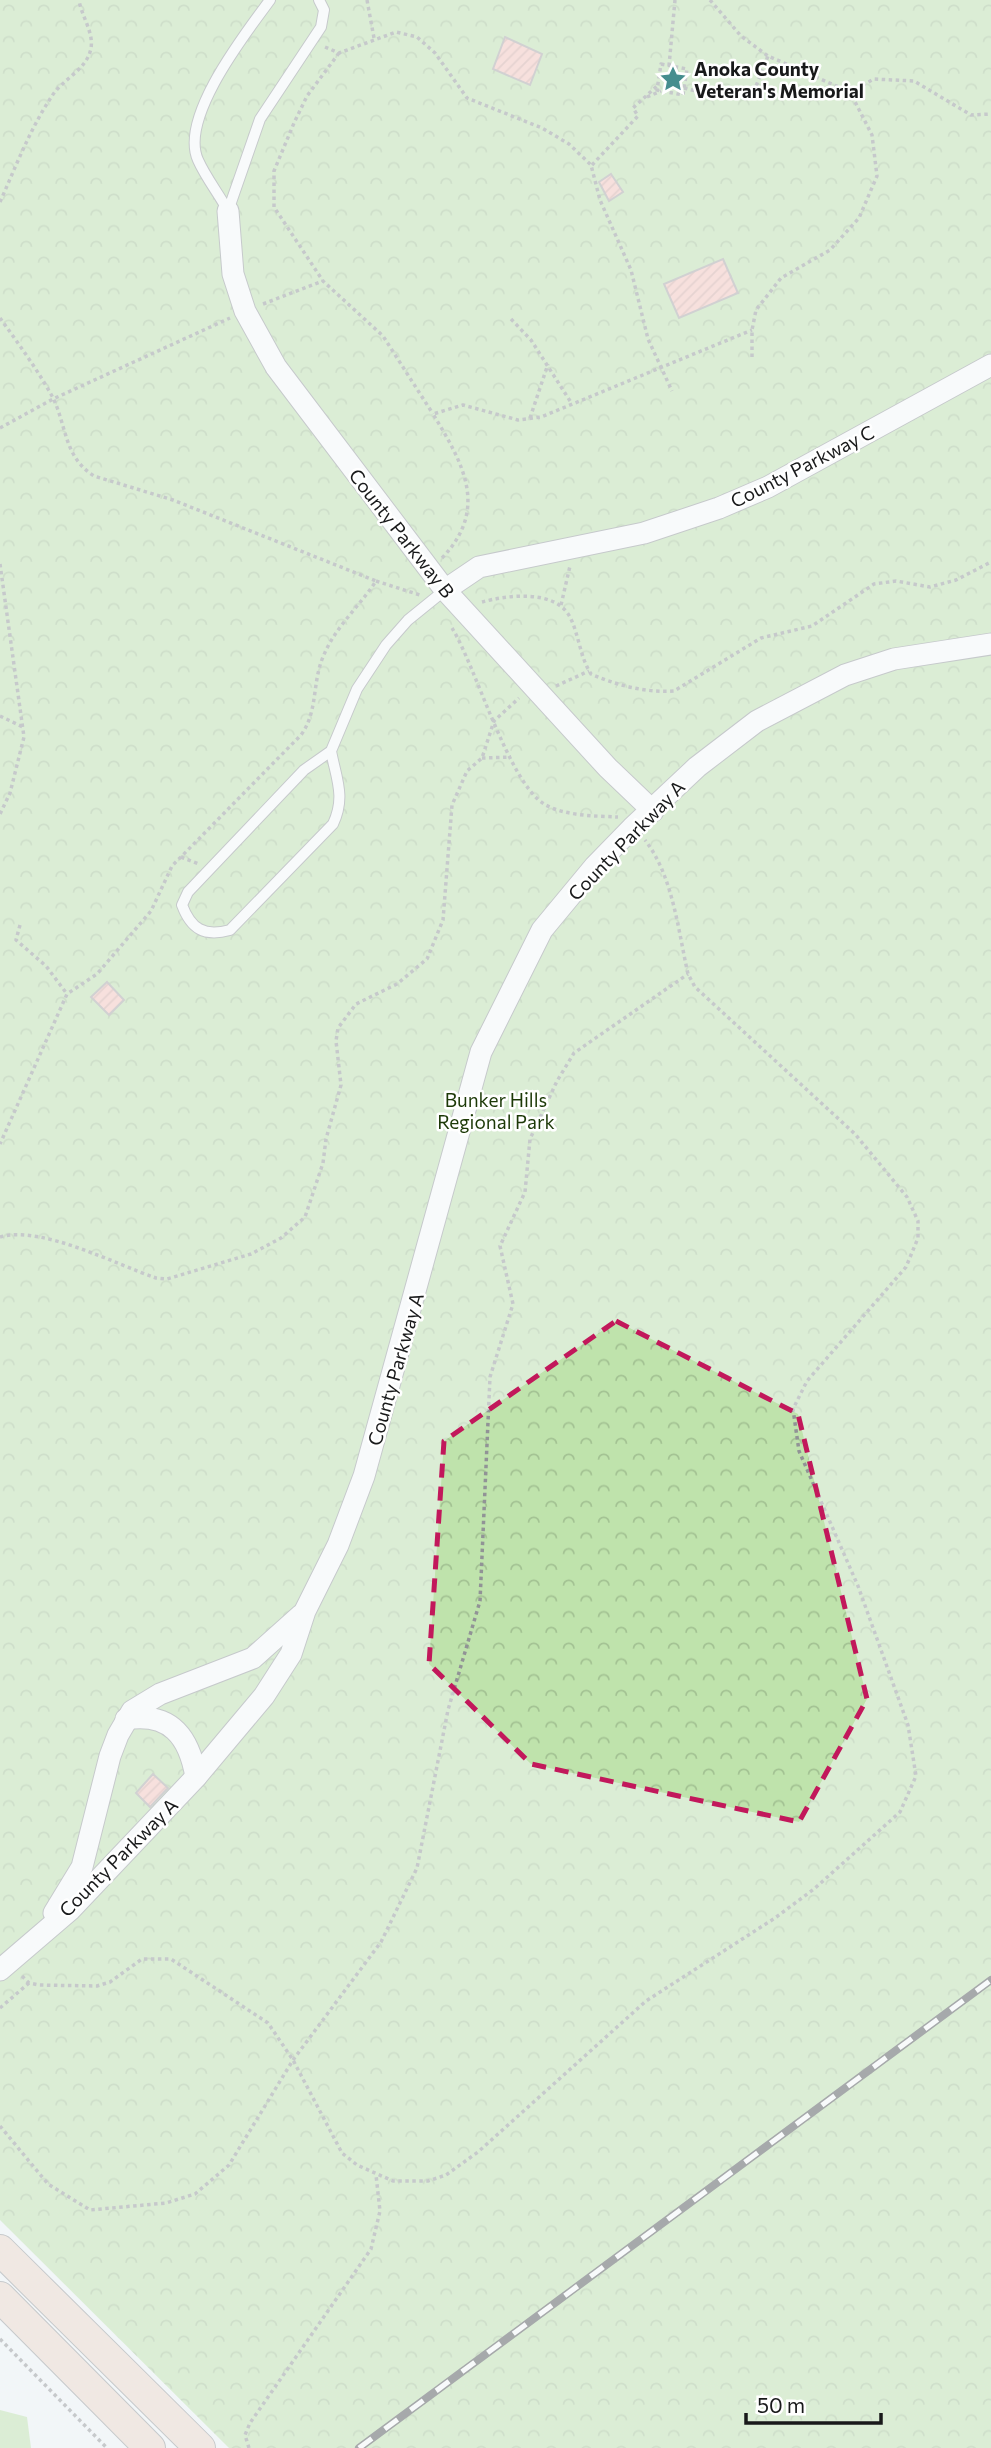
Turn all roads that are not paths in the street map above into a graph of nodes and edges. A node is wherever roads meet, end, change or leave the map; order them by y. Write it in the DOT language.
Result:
graph roads {
  1 [pos="270,0"];
  2 [pos="319,0"];
  3 [pos="228,211"];
  4 [pos="991,365"];
  5 [pos="445,590"];
  6 [pos="991,644"];
  7 [pos="331,751"];
  8 [pos="653,811"];
  9 [pos="305,1611"];
  10 [pos="126,1719"];
  11 [pos="196,1777"];
  12 [pos="44,1929"];
  13 [pos="8,1971"];
  14 [pos="0,2250"];
  15 [pos="0,2297"];
  16 [pos="150,2448"];
  17 [pos="200,2448"];
  1 -- 3 [label="lane"];
  2 -- 3 [label="lane"];
  3 -- 5 [label="street, County Parkway B"];
  4 -- 5 [label="street, County Parkway C"];
  5 -- 7 [label="lane"];
  5 -- 8 [label="street, County Parkway B"];
  6 -- 8 [label="street, County Parkway A"];
  7 -- 7 [label="lane"];
  8 -- 9 [label="street, County Parkway A"];
  9 -- 10 [label="street, County Parkway A"];
  9 -- 11 [label="street, County Parkway A"];
  10 -- 11 [label="street"];
  10 -- 12 [label="street, County Parkway A"];
  11 -- 12 [label="street, County Parkway A"];
  12 -- 13 [label="street, County Parkway A"];
  14 -- 17 [label="main road"];
  15 -- 16 [label="main road"];
}
